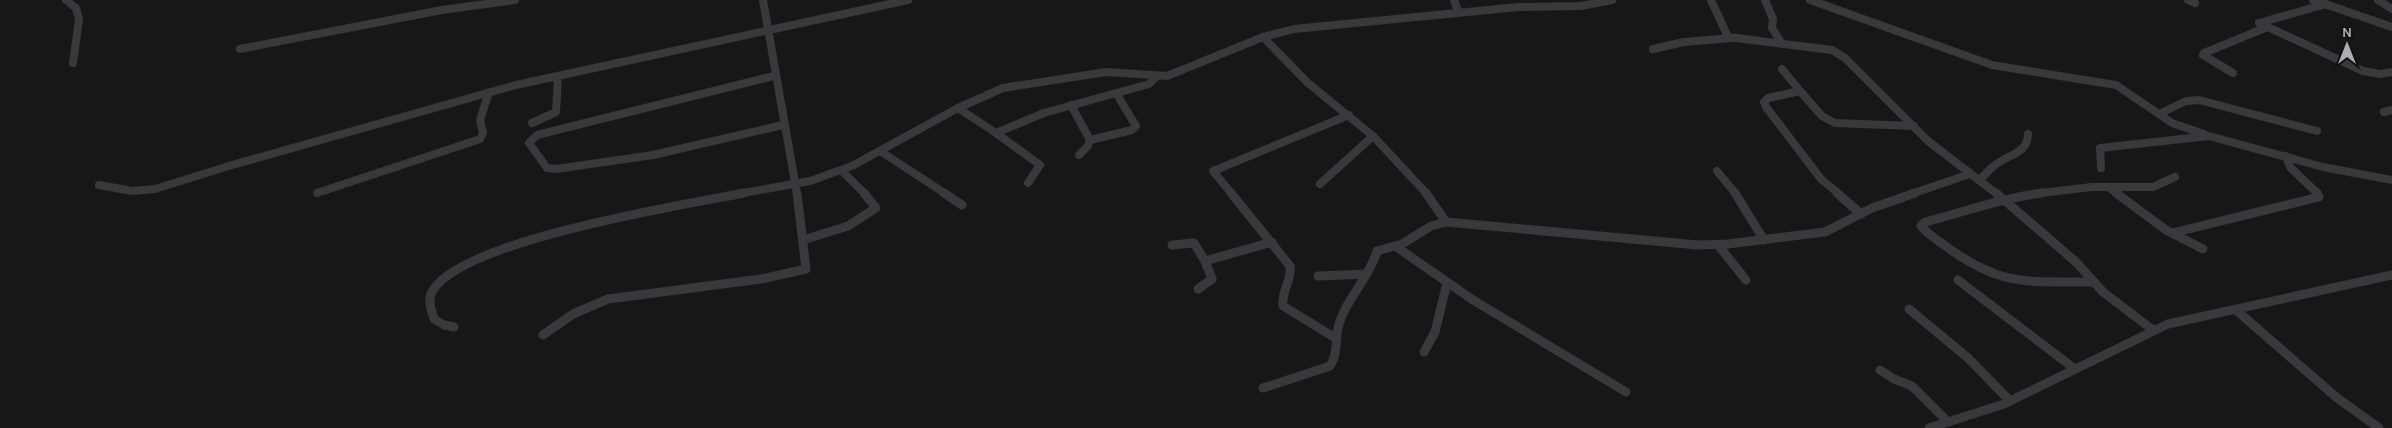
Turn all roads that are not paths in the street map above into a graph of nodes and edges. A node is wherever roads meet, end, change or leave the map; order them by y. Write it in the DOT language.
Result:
graph roads {
  1 [pos="66,0"];
  2 [pos="515,0"];
  3 [pos="763,0"];
  4 [pos="908,0"];
  5 [pos="1454,0"];
  6 [pos="1612,0"];
  7 [pos="1711,0"];
  8 [pos="1765,0"];
  9 [pos="1810,0"];
  10 [pos="2313,0"];
  11 [pos="2378,0"];
  12 [pos="2326,4"];
  13 [pos="76,8"];
  14 [pos="2392,9"];
  15 [pos="1459,13"];
  16 [pos="2392,27"];
  17 [pos="2265,28"];
  18 [pos="766,30"];
  19 [pos="1264,37"];
  20 [pos="1731,38"];
  21 [pos="1782,44"];
  22 [pos="240,49"];
  23 [pos="1654,49"];
  24 [pos="73,63"];
  25 [pos="1782,70"];
  26 [pos="2392,72"];
  27 [pos="2233,74"];
  28 [pos="558,76"];
  29 [pos="774,76"];
  30 [pos="1157,76"];
  31 [pos="1800,91"];
  32 [pos="490,92"];
  33 [pos="1116,93"];
  34 [pos="1072,105"];
  35 [pos="958,108"];
  36 [pos="2159,114"];
  37 [pos="1349,115"];
  38 [pos="532,124"];
  39 [pos="783,125"];
  40 [pos="1914,126"];
  41 [pos="2317,131"];
  42 [pos="996,133"];
  43 [pos="2028,134"];
  44 [pos="1373,136"];
  45 [pos="2209,136"];
  46 [pos="1090,140"];
  47 [pos="880,151"];
  48 [pos="1079,155"];
  49 [pos="2286,156"];
  50 [pos="2101,168"];
  51 [pos="842,171"];
  52 [pos="1717,171"];
  53 [pos="1970,174"];
  54 [pos="2175,177"];
  55 [pos="1979,180"];
  56 [pos="2392,180"];
  57 [pos="1028,183"];
  58 [pos="99,184"];
  59 [pos="796,184"];
  60 [pos="1320,184"];
  61 [pos="2108,187"];
  62 [pos="317,193"];
  63 [pos="2002,199"];
  64 [pos="962,205"];
  65 [pos="1861,214"];
  66 [pos="1446,222"];
  67 [pos="2172,233"];
  68 [pos="803,240"];
  69 [pos="1764,240"];
  70 [pos="1272,242"];
  71 [pos="1172,244"];
  72 [pos="1718,245"];
  73 [pos="1395,246"];
  74 [pos="2203,249"];
  75 [pos="1205,261"];
  76 [pos="1367,274"];
  77 [pos="2392,275"];
  78 [pos="1318,276"];
  79 [pos="1746,280"];
  80 [pos="1958,280"];
  81 [pos="2094,282"];
  82 [pos="1447,283"];
  83 [pos="1198,288"];
  84 [pos="1910,309"];
  85 [pos="2236,310"];
  86 [pos="454,327"];
  87 [pos="2153,330"];
  88 [pos="543,335"];
  89 [pos="1337,339"];
  90 [pos="1424,352"];
  91 [pos="2075,369"];
  92 [pos="1880,370"];
  93 [pos="1263,388"];
  94 [pos="1626,392"];
  95 [pos="2010,401"];
  96 [pos="1948,422"];
  97 [pos="1929,428"];
  98 [pos="2379,428"];
  1 -- 13 [label="street"];
  2 -- 22 [label="street"];
  3 -- 18 [label="street"];
  4 -- 18 [label="street"];
  5 -- 15 [label="street"];
  6 -- 15 [label="street"];
  7 -- 20 [label="street"];
  8 -- 21 [label="street"];
  9 -- 36 [label="street"];
  10 -- 12 [label="street"];
  11 -- 14 [label="street"];
  12 -- 16 [label="street"];
  12 -- 17 [label="street"];
  13 -- 24 [label="street"];
  15 -- 19 [label="street"];
  17 -- 26 [label="street"];
  17 -- 27 [label="street"];
  18 -- 28 [label="street"];
  18 -- 29 [label="street"];
  19 -- 30 [label="street"];
  19 -- 37 [label="street"];
  20 -- 21 [label="street"];
  20 -- 23 [label="street"];
  21 -- 40 [label="street"];
  25 -- 31 [label="street"];
  28 -- 32 [label="street"];
  28 -- 38 [label="street"];
  29 -- 39 [label="street"];
  29 -- 39 [label="street"];
  30 -- 33 [label="street"];
  30 -- 35 [label="street"];
  31 -- 40 [label="street"];
  31 -- 65 [label="street"];
  32 -- 58 [label="street"];
  32 -- 62 [label="street"];
  33 -- 34 [label="street"];
  33 -- 46 [label="street"];
  34 -- 42 [label="street"];
  34 -- 46 [label="street"];
  35 -- 42 [label="street"];
  35 -- 47 [label="street"];
  36 -- 41 [label="street"];
  36 -- 45 [label="street"];
  37 -- 44 [label="street"];
  37 -- 70 [label="street"];
  39 -- 59 [label="street"];
  40 -- 53 [label="street"];
  42 -- 57 [label="street"];
  43 -- 55 [label="street"];
  44 -- 60 [label="street"];
  44 -- 66 [label="street"];
  45 -- 49 [label="street"];
  45 -- 50 [label="street"];
  46 -- 48 [label="street"];
  47 -- 51 [label="street"];
  47 -- 64 [label="street"];
  49 -- 56 [label="street"];
  49 -- 67 [label="street"];
  51 -- 59 [label="street"];
  51 -- 68 [label="street"];
  52 -- 69 [label="street"];
  53 -- 55 [label="street"];
  53 -- 65 [label="street"];
  54 -- 61 [label="street"];
  55 -- 63 [label="street"];
  59 -- 68 [label="street"];
  59 -- 86 [label="street"];
  61 -- 63 [label="street"];
  61 -- 67 [label="street"];
  63 -- 81 [label="street"];
  63 -- 81 [label="street"];
  65 -- 69 [label="street"];
  66 -- 72 [label="street"];
  66 -- 73 [label="street"];
  67 -- 74 [label="street"];
  68 -- 88 [label="street"];
  69 -- 72 [label="street"];
  70 -- 75 [label="street"];
  70 -- 89 [label="street"];
  71 -- 75 [label="street"];
  72 -- 79 [label="street"];
  73 -- 76 [label="street"];
  73 -- 82 [label="street"];
  75 -- 83 [label="street"];
  76 -- 78 [label="street"];
  76 -- 89 [label="street"];
  77 -- 85 [label="street"];
  80 -- 91 [label="street"];
  81 -- 87 [label="street"];
  82 -- 90 [label="street"];
  82 -- 94 [label="street"];
  84 -- 95 [label="street"];
  85 -- 87 [label="street"];
  85 -- 98 [label="street"];
  87 -- 91 [label="street"];
  89 -- 93 [label="street"];
  91 -- 95 [label="street"];
  92 -- 96 [label="street"];
  95 -- 96 [label="street"];
  96 -- 97 [label="street"];
}
